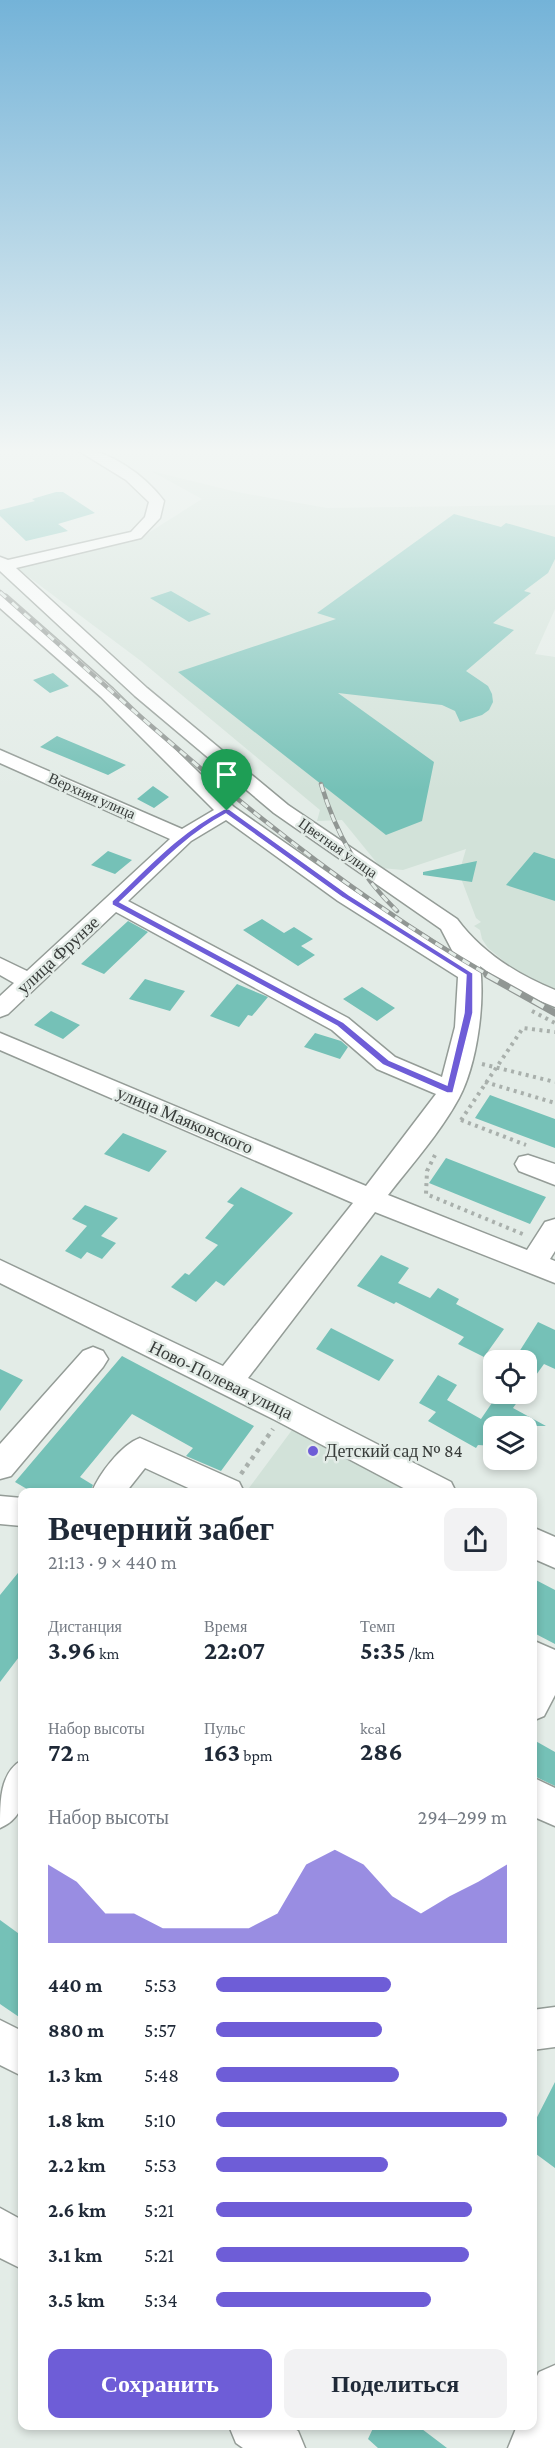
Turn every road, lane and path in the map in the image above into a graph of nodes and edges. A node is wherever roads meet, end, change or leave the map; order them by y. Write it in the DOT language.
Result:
graph roads {
  1 [pos="2,564"];
  2 [pos="0,599"];
  3 [pos="0,756"];
  4 [pos="227,811"];
  5 [pos="184,837"];
  6 [pos="115,903"];
  7 [pos="464,944"];
  8 [pos="0,965"];
  9 [pos="470,974"];
  10 [pos="30,982"];
  11 [pos="555,999"];
  12 [pos="0,1009"];
  13 [pos="555,1032"];
  14 [pos="0,1041"];
  15 [pos="458,1058"];
  16 [pos="495,1068"];
  17 [pos="485,1082"];
  18 [pos="555,1082"];
  19 [pos="450,1090"];
  20 [pos="555,1103"];
  21 [pos="461,1120"];
  22 [pos="455,1127"];
  23 [pos="438,1150"];
  24 [pos="531,1156"];
  25 [pos="555,1175"];
  26 [pos="370,1199"];
  27 [pos="548,1252"];
  28 [pos="0,1271"];
  29 [pos="93,1359"];
  30 [pos="228,1382"];
  31 [pos="286,1411"];
  32 [pos="0,1466"];
  33 [pos="111,1488"];
  34 [pos="220,1488"];
  35 [pos="231,1488"];
  36 [pos="432,1488"];
  37 [pos="0,1510"];
  38 [pos="18,1512"];
  39 [pos="537,1544"];
  40 [pos="555,1553"];
  41 [pos="537,1658"];
  42 [pos="537,1694"];
  43 [pos="18,1784"];
  44 [pos="537,1798"];
  45 [pos="555,1808"];
  46 [pos="0,1809"];
  47 [pos="555,2027"];
  48 [pos="537,2029"];
  49 [pos="0,2040"];
  50 [pos="18,2053"];
  51 [pos="0,2230"];
  52 [pos="18,2244"];
  53 [pos="555,2388"];
  54 [pos="258,2430"];
  55 [pos="281,2448"];
  56 [pos="531,2448"];
  1 -- 7 [label="street, Цветная улица"];
  2 -- 4 [label="street"];
  3 -- 5 [label="street, Верхняя улица"];
  4 -- 5 [label="street, улица Фрунзе"];
  4 -- 9 [label="street"];
  5 -- 6 [label="street, улица Фрунзе"];
  6 -- 10 [label="street, улица Фрунзе"];
  6 -- 19 [label="street"];
  7 -- 9 [label="street, Цветная улица"];
  7 -- 11 [label="street"];
  8 -- 10 [label="street"];
  9 -- 15 [label="street, Цветная улица"];
  10 -- 12 [label="street, улица Фрунзе"];
  13 -- 16 [label="path"];
  14 -- 26 [label="street, улица Маяковского"];
  15 -- 16 [label="path"];
  15 -- 19 [label="street, Цветная улица"];
  16 -- 17 [label="path"];
  16 -- 18 [label="path"];
  17 -- 20 [label="path"];
  17 -- 21 [label="path"];
  19 -- 26 [label="street, Цветная улица"];
  21 -- 22 [label="path"];
  21 -- 24 [label="path"];
  23 -- 27 [label="path"];
  24 -- 25 [label="street"];
  26 -- 27 [label="street, улица Маяковского"];
  26 -- 30 [label="street"];
  28 -- 30 [label="street, Ново-Полевая улица"];
  29 -- 32 [label="street"];
  30 -- 31 [label="street, Ново-Полевая улица"];
  31 -- 35 [label="path"];
  31 -- 36 [label="street, Ново-Полевая улица"];
  33 -- 34 [label="street"];
  37 -- 38 [label="street"];
  39 -- 40 [label="street"];
  41 -- 42 [label="street"];
  43 -- 46 [label="street"];
  44 -- 45 [label="street"];
  47 -- 48 [label="street"];
  49 -- 50 [label="street"];
  51 -- 52 [label="street"];
  53 -- 56 [label="street"];
  54 -- 55 [label="street"];
}
